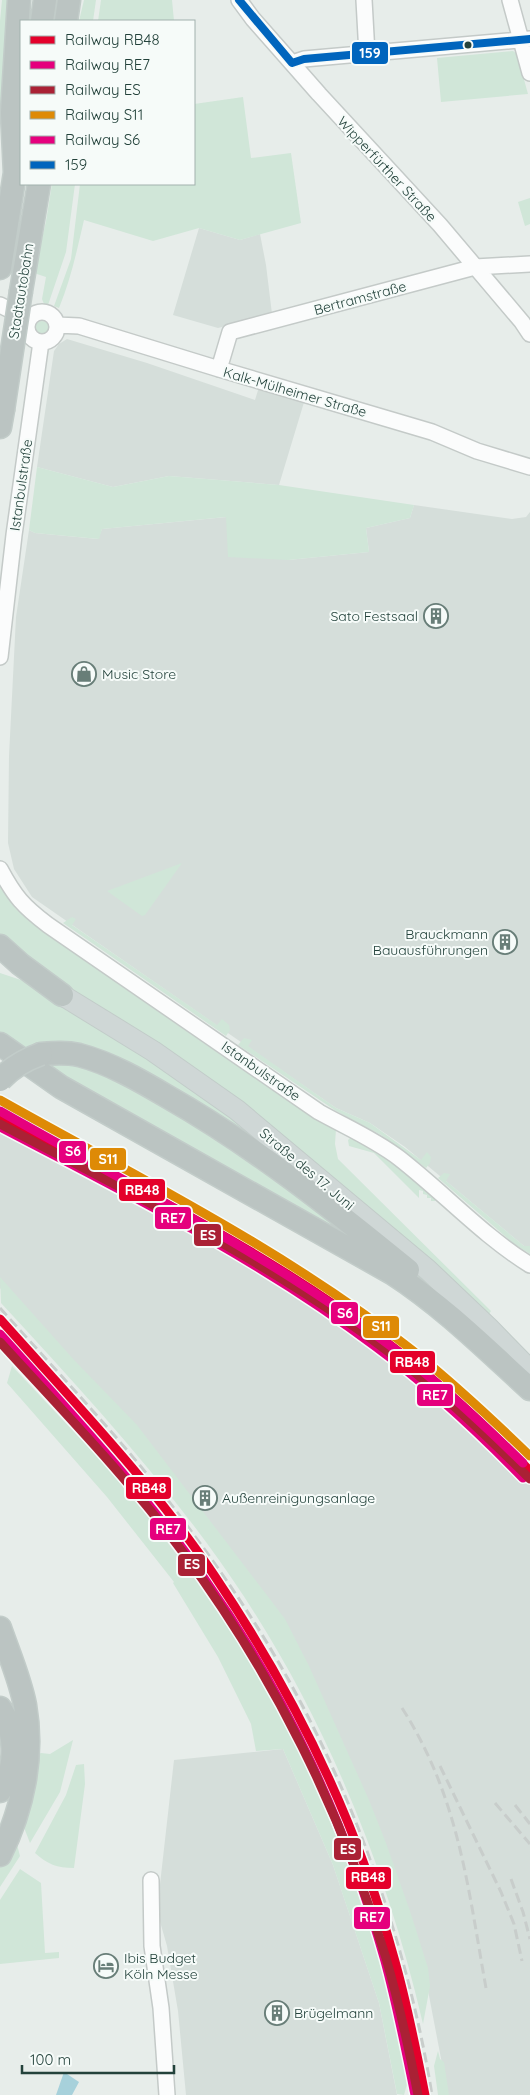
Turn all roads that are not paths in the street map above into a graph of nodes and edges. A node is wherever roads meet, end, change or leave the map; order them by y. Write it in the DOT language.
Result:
graph roads {
  1 [pos="19,0"];
  2 [pos="45,0"];
  3 [pos="364,0"];
  4 [pos="510,0"];
  5 [pos="241,3"];
  6 [pos="42,20"];
  7 [pos="525,40"];
  8 [pos="367,54"];
  9 [pos="292,63"];
  10 [pos="530,73"];
  11 [pos="20,143"];
  12 [pos="15,174"];
  13 [pos="39,185"];
  14 [pos="530,264"];
  15 [pos="475,267"];
  16 [pos="0,268"];
  17 [pos="0,306"];
  18 [pos="29,320"];
  19 [pos="57,325"];
  20 [pos="530,334"];
  21 [pos="41,342"];
  22 [pos="219,369"];
  23 [pos="0,427"];
  24 [pos="530,467"];
  25 [pos="0,657"];
  26 [pos="0,869"];
  27 [pos="0,946"];
  28 [pos="0,966"];
  29 [pos="62,995"];
  30 [pos="0,1044"];
  31 [pos="0,1080"];
  32 [pos="530,1265"];
  33 [pos="530,1370"];
  34 [pos="530,1390"];
  35 [pos="0,1628"];
  36 [pos="0,1708"];
  37 [pos="19,1764"];
  38 [pos="0,1791"];
  39 [pos="0,1855"];
  40 [pos="151,1880"];
  41 [pos="167,2095"];
  1 -- 12 [label="highway"];
  2 -- 6 [label="highway"];
  3 -- 8 [label="street"];
  4 -- 7 [label="street"];
  5 -- 9 [label="street, Wipperfürther Straße"];
  7 -- 8 [label="street"];
  7 -- 10 [label="street"];
  8 -- 9 [label="street"];
  9 -- 15 [label="street, Wipperfürther Straße"];
  11 -- 12 [label="highway, Stadtautobahn"];
  12 -- 16 [label="highway, Stadtautobahn"];
  13 -- 23 [label="highway, Stadtautobahn, bridge"];
  14 -- 15 [label="street, Bertramstraße"];
  15 -- 20 [label="street, Wipperfürther Straße"];
  15 -- 22 [label="street, Bertramstraße"];
  17 -- 18 [label="street"];
  18 -- 19 [label="street"];
  18 -- 21 [label="street"];
  19 -- 21 [label="street"];
  19 -- 22 [label="street, Kalk-Mülheimer Straße"];
  21 -- 25 [label="street, Istanbulstraße"];
  22 -- 24 [label="street, Kalk-Mülheimer Straße"];
  26 -- 32 [label="street, Istanbulstraße"];
  27 -- 29 [label="highway"];
  28 -- 29 [label="highway"];
  29 -- 33 [label="main road, Straße des 17. Juni"];
  30 -- 34 [label="highway"];
  31 -- 34 [label="highway, bridge"];
  35 -- 37 [label="highway"];
  36 -- 37 [label="highway"];
  37 -- 38 [label="highway"];
  37 -- 39 [label="highway"];
  40 -- 41 [label="street"];
}
